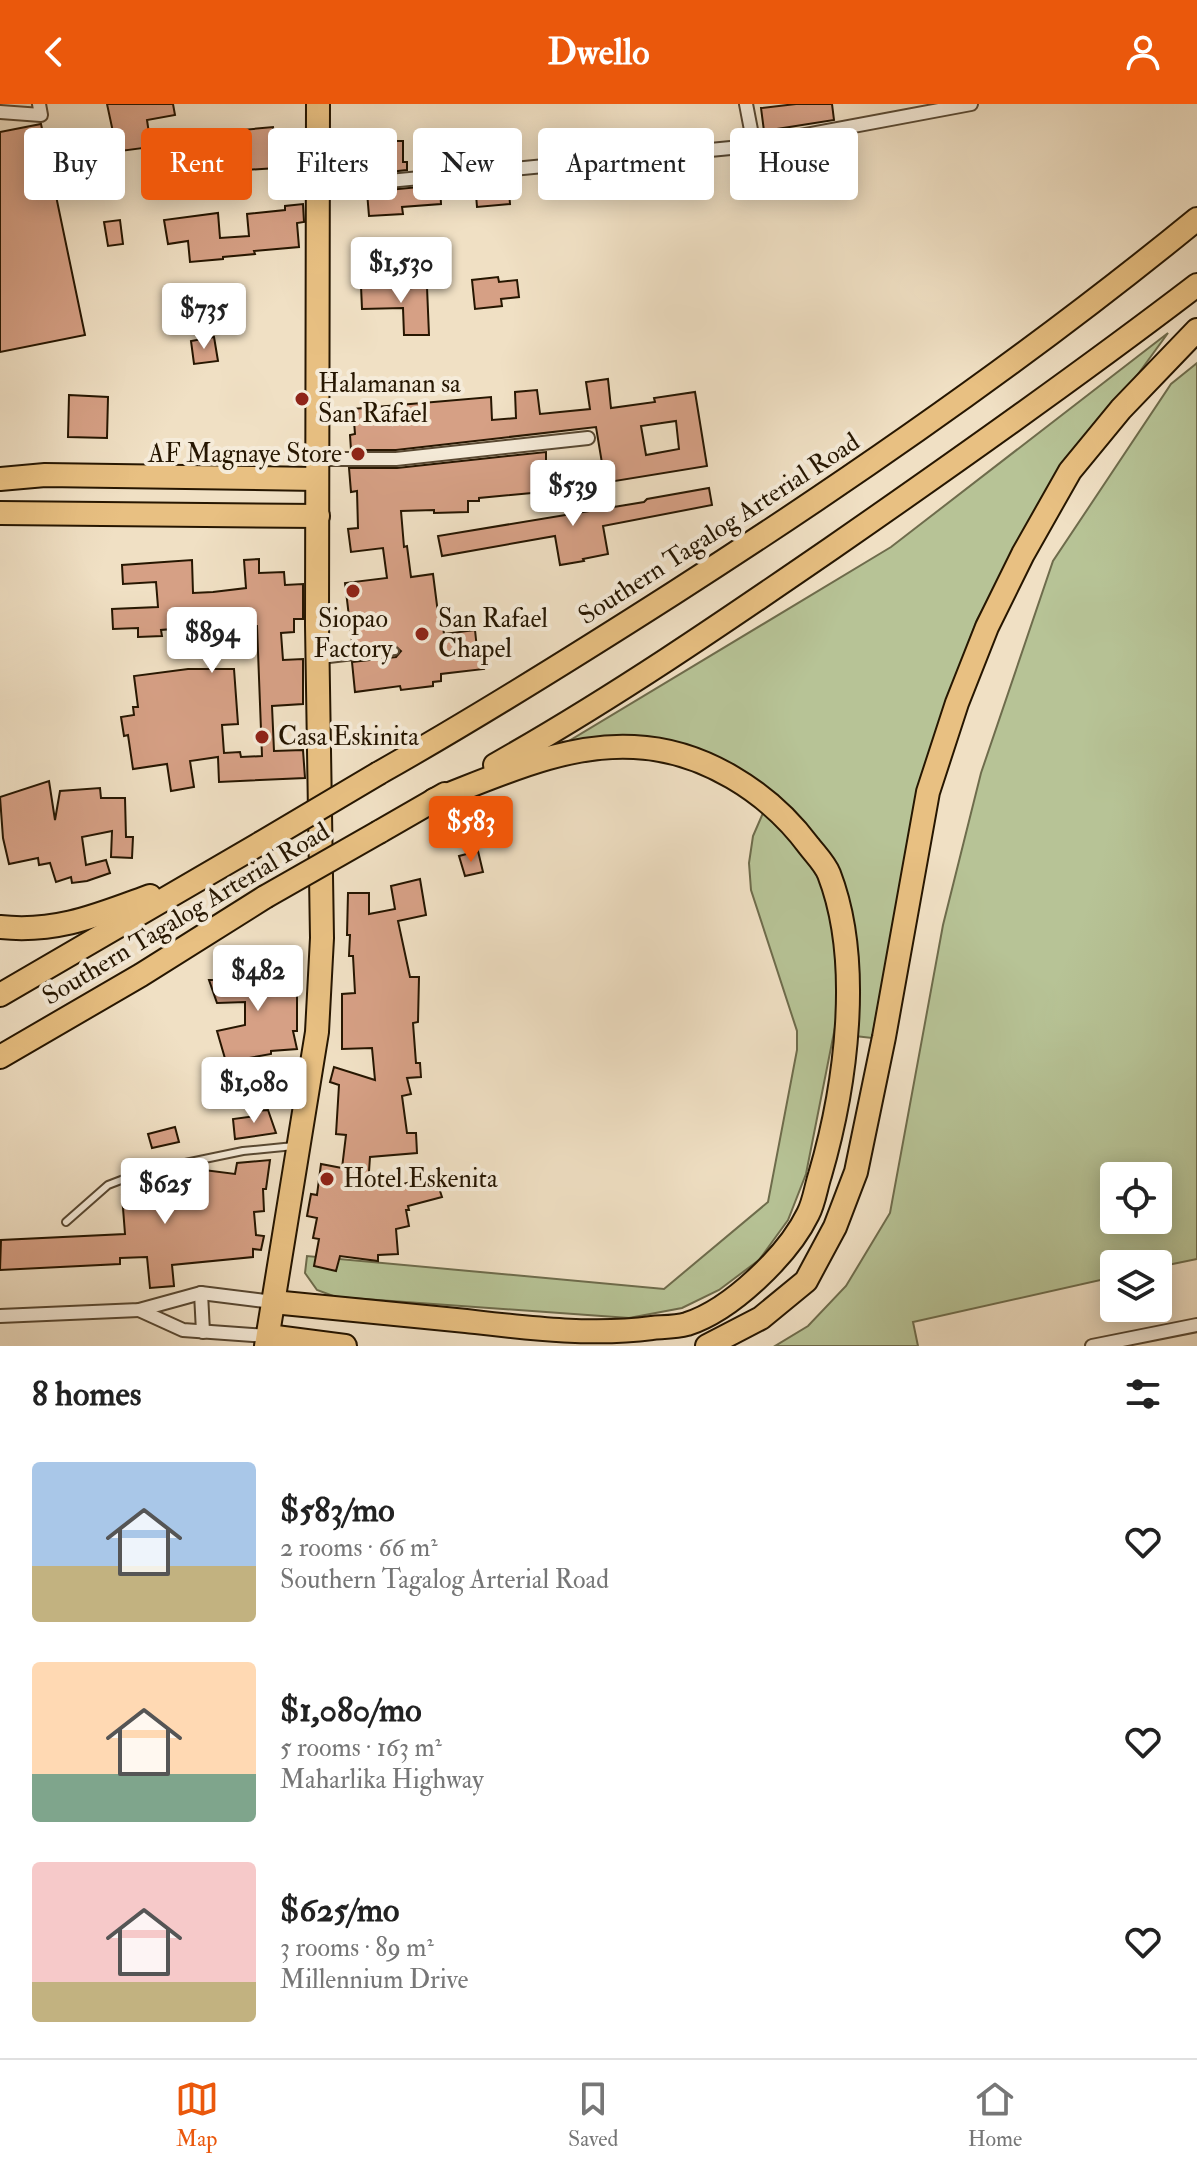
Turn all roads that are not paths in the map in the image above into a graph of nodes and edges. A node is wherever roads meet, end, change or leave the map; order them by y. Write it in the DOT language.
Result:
graph roads {
  1 [pos="318,104"];
  2 [pos="746,104"];
  3 [pos="971,104"];
  4 [pos="40,110"];
  5 [pos="0,112"];
  6 [pos="318,128"];
  7 [pos="751,128"];
  8 [pos="397,180"];
  9 [pos="317,200"];
  10 [pos="1197,219"];
  11 [pos="1197,285"];
  12 [pos="1197,330"];
  13 [pos="588,438"];
  14 [pos="317,469"];
  15 [pos="0,479"];
  16 [pos="0,513"];
  17 [pos="318,516"];
  18 [pos="395,651"];
  19 [pos="317,660"];
  20 [pos="434,800"];
  21 [pos="207,875"];
  22 [pos="0,927"];
  23 [pos="0,995"];
  24 [pos="0,1057"];
  25 [pos="298,1146"];
  26 [pos="66,1222"];
  27 [pos="201,1293"];
  28 [pos="273,1302"];
  29 [pos="139,1310"];
  30 [pos="1,1317"];
  31 [pos="1197,1325"];
  32 [pos="203,1332"];
  33 [pos="267,1341"];
  34 [pos="345,1346"];
  35 [pos="707,1346"];
  36 [pos="1092,1346"];
  1 -- 6 [label="highway"];
  2 -- 7 [label="street"];
  3 -- 8 [label="street"];
  4 -- 5 [label="street"];
  9 -- 14 [label="highway"];
  10 -- 21 [label="highway, Southern Tagalog Arterial Road, bridge"];
  11 -- 20 [label="highway, Southern Tagalog Arterial Road"];
  12 -- 35 [label="highway"];
  13 -- 14 [label="street"];
  14 -- 15 [label="highway"];
  14 -- 17 [label="highway"];
  16 -- 17 [label="highway"];
  17 -- 19 [label="highway"];
  18 -- 19 [label="lane"];
  19 -- 25 [label="highway"];
  20 -- 24 [label="highway, Southern Tagalog Arterial Road, bridge"];
  20 -- 28 [label="highway"];
  21 -- 22 [label="highway"];
  21 -- 23 [label="highway, Southern Tagalog Arterial Road"];
  25 -- 26 [label="lane"];
  25 -- 28 [label="highway"];
  27 -- 28 [label="street"];
  27 -- 29 [label="street"];
  27 -- 32 [label="street"];
  28 -- 33 [label="highway"];
  29 -- 30 [label="street"];
  29 -- 32 [label="street"];
  31 -- 36 [label="street"];
  32 -- 33 [label="street"];
  33 -- 34 [label="highway"];
}
